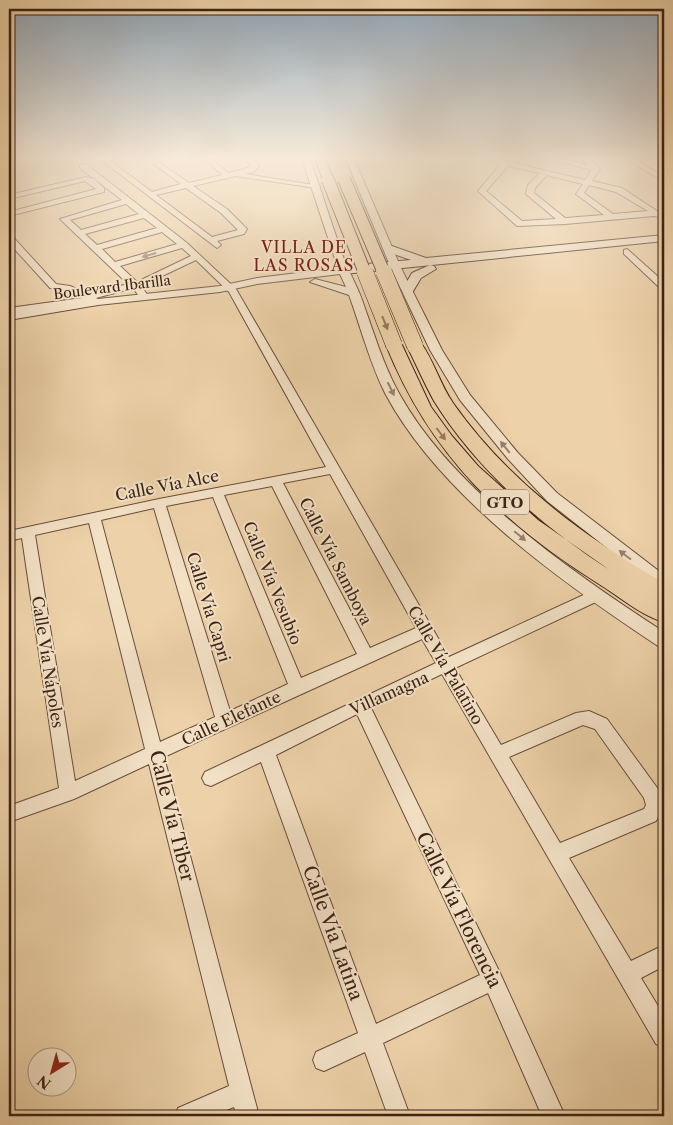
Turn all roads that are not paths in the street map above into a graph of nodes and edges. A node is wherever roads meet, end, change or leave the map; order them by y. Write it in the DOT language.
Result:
graph roads {
  1 [pos="88,212"];
  2 [pos="142,212"];
  3 [pos="174,212"];
  4 [pos="225,212"];
  5 [pos="326,212"];
  6 [pos="333,212"];
  7 [pos="358,212"];
  8 [pos="372,212"];
  9 [pos="504,212"];
  10 [pos="552,212"];
  11 [pos="604,212"];
  12 [pos="656,213"];
  13 [pos="146,215"];
  14 [pos="612,217"];
  15 [pos="664,218"];
  16 [pos="565,222"];
  17 [pos="329,224"];
  18 [pos="378,225"];
  19 [pos="164,229"];
  20 [pos="80,233"];
  21 [pos="9,238"];
  22 [pos="664,238"];
  23 [pos="211,240"];
  24 [pos="184,245"];
  25 [pos="219,247"];
  26 [pos="97,248"];
  27 [pos="389,248"];
  28 [pos="664,248"];
  29 [pos="627,252"];
  30 [pos="197,256"];
  31 [pos="114,265"];
  32 [pos="435,265"];
  33 [pos="397,268"];
  34 [pos="344,270"];
  35 [pos="314,278"];
  36 [pos="136,285"];
  37 [pos="664,287"];
  38 [pos="57,288"];
  39 [pos="227,289"];
  40 [pos="408,290"];
  41 [pos="354,293"];
  42 [pos="144,297"];
  43 [pos="93,299"];
  44 [pos="58,306"];
  45 [pos="9,314"];
  46 [pos="445,365"];
  47 [pos="381,369"];
  48 [pos="333,470"];
  49 [pos="276,482"];
  50 [pos="217,492"];
  51 [pos="159,502"];
  52 [pos="94,517"];
  53 [pos="28,532"];
  54 [pos="9,536"];
  55 [pos="569,554"];
  56 [pos="664,584"];
  57 [pos="664,593"];
  58 [pos="595,596"];
  59 [pos="664,613"];
  60 [pos="664,629"];
  61 [pos="425,631"];
  62 [pos="664,641"];
  63 [pos="366,656"];
  64 [pos="446,667"];
  65 [pos="297,687"];
  66 [pos="361,705"];
  67 [pos="225,722"];
  68 [pos="266,751"];
  69 [pos="156,753"];
  70 [pos="498,754"];
  71 [pos="211,778"];
  72 [pos="68,792"];
  73 [pos="9,814"];
  74 [pos="556,854"];
  75 [pos="664,955"];
  76 [pos="628,974"];
  77 [pos="493,980"];
  78 [pos="664,1036"];
  79 [pos="372,1037"];
  80 [pos="324,1060"];
  81 [pos="242,1092"];
  82 [pos="186,1116"];
  83 [pos="248,1116"];
  84 [pos="399,1116"];
  85 [pos="554,1116"];
  1 -- 20 [label="street"];
  2 -- 13 [label="street, Calle Vía Palatino"];
  3 -- 23 [label="street"];
  4 -- 23 [label="street"];
  5 -- 17 [label="street"];
  6 -- 55 [label="main road, GTO, one-way, bridge"];
  7 -- 57 [label="main road, GTO, bridge"];
  8 -- 18 [label="street"];
  9 -- 16 [label="street"];
  10 -- 16 [label="street"];
  11 -- 14 [label="street"];
  12 -- 14 [label="street"];
  12 -- 15 [label="street"];
  13 -- 19 [label="street, Calle Vía Palatino"];
  13 -- 20 [label="street"];
  14 -- 16 [label="street"];
  17 -- 18 [label="street"];
  17 -- 34 [label="street"];
  18 -- 27 [label="street"];
  19 -- 24 [label="street, Calle Vía Palatino"];
  19 -- 26 [label="street"];
  20 -- 26 [label="street"];
  21 -- 38 [label="street"];
  22 -- 32 [label="main road"];
  23 -- 25 [label="street"];
  24 -- 30 [label="street, Calle Vía Palatino"];
  24 -- 31 [label="street, one-way"];
  26 -- 31 [label="street"];
  27 -- 32 [label="main road"];
  27 -- 33 [label="street"];
  28 -- 29 [label="main road"];
  29 -- 32 [label="main road"];
  29 -- 37 [label="street"];
  30 -- 36 [label="street"];
  30 -- 39 [label="street, Calle Vía Palatino"];
  31 -- 36 [label="street"];
  32 -- 33 [label="main road"];
  32 -- 40 [label="main road"];
  33 -- 34 [label="main road"];
  33 -- 40 [label="street"];
  34 -- 35 [label="street"];
  34 -- 35 [label="street"];
  34 -- 41 [label="street"];
  35 -- 39 [label="street"];
  35 -- 41 [label="street"];
  36 -- 42 [label="street"];
  36 -- 43 [label="street"];
  38 -- 43 [label="street"];
  38 -- 44 [label="street"];
  39 -- 42 [label="street, Boulevard Ibarilla"];
  39 -- 48 [label="street, Calle Vía Palatino"];
  40 -- 46 [label="street"];
  41 -- 47 [label="street"];
  42 -- 43 [label="street, Boulevard Ibarilla"];
  43 -- 44 [label="street, Boulevard Ibarilla"];
  44 -- 45 [label="street, Boulevard Ibarilla"];
  46 -- 47 [label="street"];
  56 -- 46 [label="street, one-way"];
  47 -- 58 [label="street, one-way"];
  48 -- 49 [label="street, Calle Vía Alce"];
  48 -- 61 [label="street, Calle Vía Palatino"];
  49 -- 50 [label="street, Calle Vía Alce"];
  49 -- 63 [label="street, Calle Vía Samboya"];
  50 -- 51 [label="street, Calle Vía Alce"];
  50 -- 65 [label="street, Calle Vía Vesubio"];
  51 -- 52 [label="street, Calle Vía Alce"];
  51 -- 67 [label="street, Calle Vía Capri"];
  52 -- 53 [label="street, Calle Vía Alce"];
  52 -- 69 [label="street, Calle Vía Tiber"];
  53 -- 54 [label="street, Calle Vía Alce"];
  53 -- 72 [label="street, Calle Vía Nápoles"];
  55 -- 59 [label="main road, GTO"];
  55 -- 60 [label="main road"];
  58 -- 62 [label="street"];
  58 -- 64 [label="street, Villamagna"];
  61 -- 63 [label="street, Calle Elefante"];
  61 -- 64 [label="street, Calle Vía Palatino"];
  63 -- 65 [label="street, Calle Elefante"];
  64 -- 66 [label="street, Villamagna"];
  64 -- 70 [label="street, Calle Vía Palatino"];
  65 -- 67 [label="street, Calle Elefante"];
  66 -- 68 [label="street, Villamagna"];
  66 -- 77 [label="street, Calle Vía Florencia"];
  67 -- 69 [label="street, Calle Elefante"];
  68 -- 71 [label="street, Villamagna"];
  68 -- 79 [label="street, Calle Vía Latina"];
  69 -- 72 [label="street, Calle Elefante"];
  69 -- 81 [label="street, Calle Vía Tiber"];
  70 -- 74 [label="street, Calle Vía Palatino"];
  70 -- 74 [label="street"];
  72 -- 73 [label="street, Calle Elefante"];
  74 -- 76 [label="street, Calle Vía Palatino"];
  75 -- 76 [label="street"];
  76 -- 78 [label="street, Calle Vía Palatino"];
  77 -- 79 [label="street"];
  77 -- 85 [label="street, Calle Vía Florencia"];
  79 -- 80 [label="street"];
  79 -- 84 [label="street, Calle Vía Latina"];
  81 -- 82 [label="street"];
  81 -- 83 [label="street, Calle Vía Tiber"];
}
